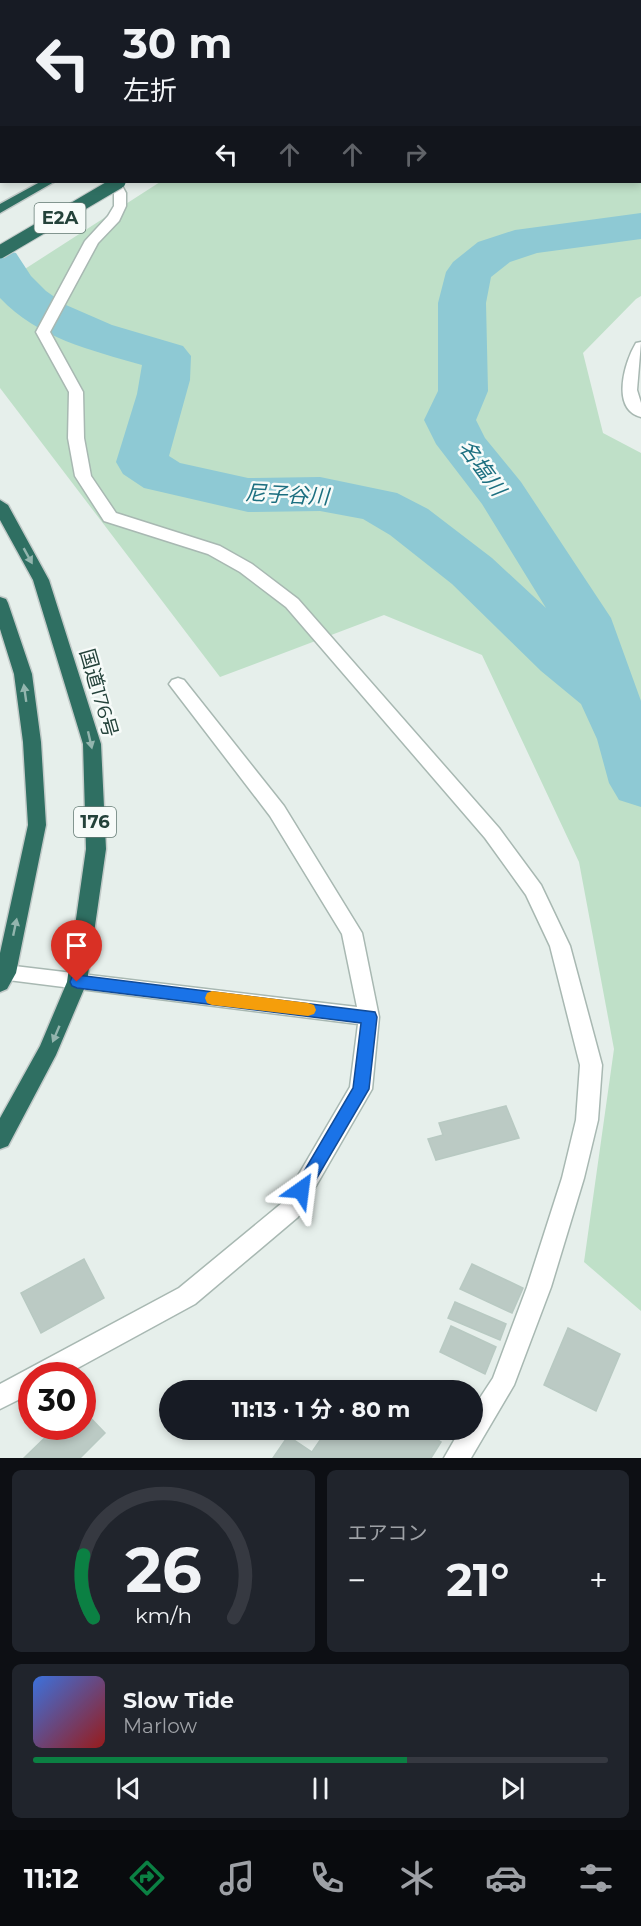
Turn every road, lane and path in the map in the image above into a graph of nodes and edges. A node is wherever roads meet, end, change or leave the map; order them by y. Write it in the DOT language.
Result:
graph roads {
  1 [pos="46,183"];
  2 [pos="115,183"];
  3 [pos="117,183"];
  4 [pos="0,209"];
  5 [pos="0,252"];
  6 [pos="641,346"];
  7 [pos="641,412"];
  8 [pos="0,505"];
  9 [pos="0,603"];
  10 [pos="178,684"];
  11 [pos="3,978"];
  12 [pos="77,982"];
  13 [pos="369,1017"];
  14 [pos="0,1139"];
  15 [pos="64,1362"];
  16 [pos="18,1387"];
  17 [pos="0,1397"];
  18 [pos="457,1458"];
  1 -- 4 [label="highway, E2A"];
  2 -- 5 [label="highway, E2A, bridge"];
  3 -- 18 [label="street"];
  6 -- 7 [label="street"];
  8 -- 12 [label="highway, 国道176号 / 176, one-way"];
  11 -- 9 [label="highway, one-way"];
  10 -- 13 [label="street"];
  11 -- 12 [label="street"];
  12 -- 13 [label="street"];
  12 -- 14 [label="highway, 国道176号 / 176, one-way"];
  13 -- 15 [label="street"];
  16 -- 17 [label="street"];
}
